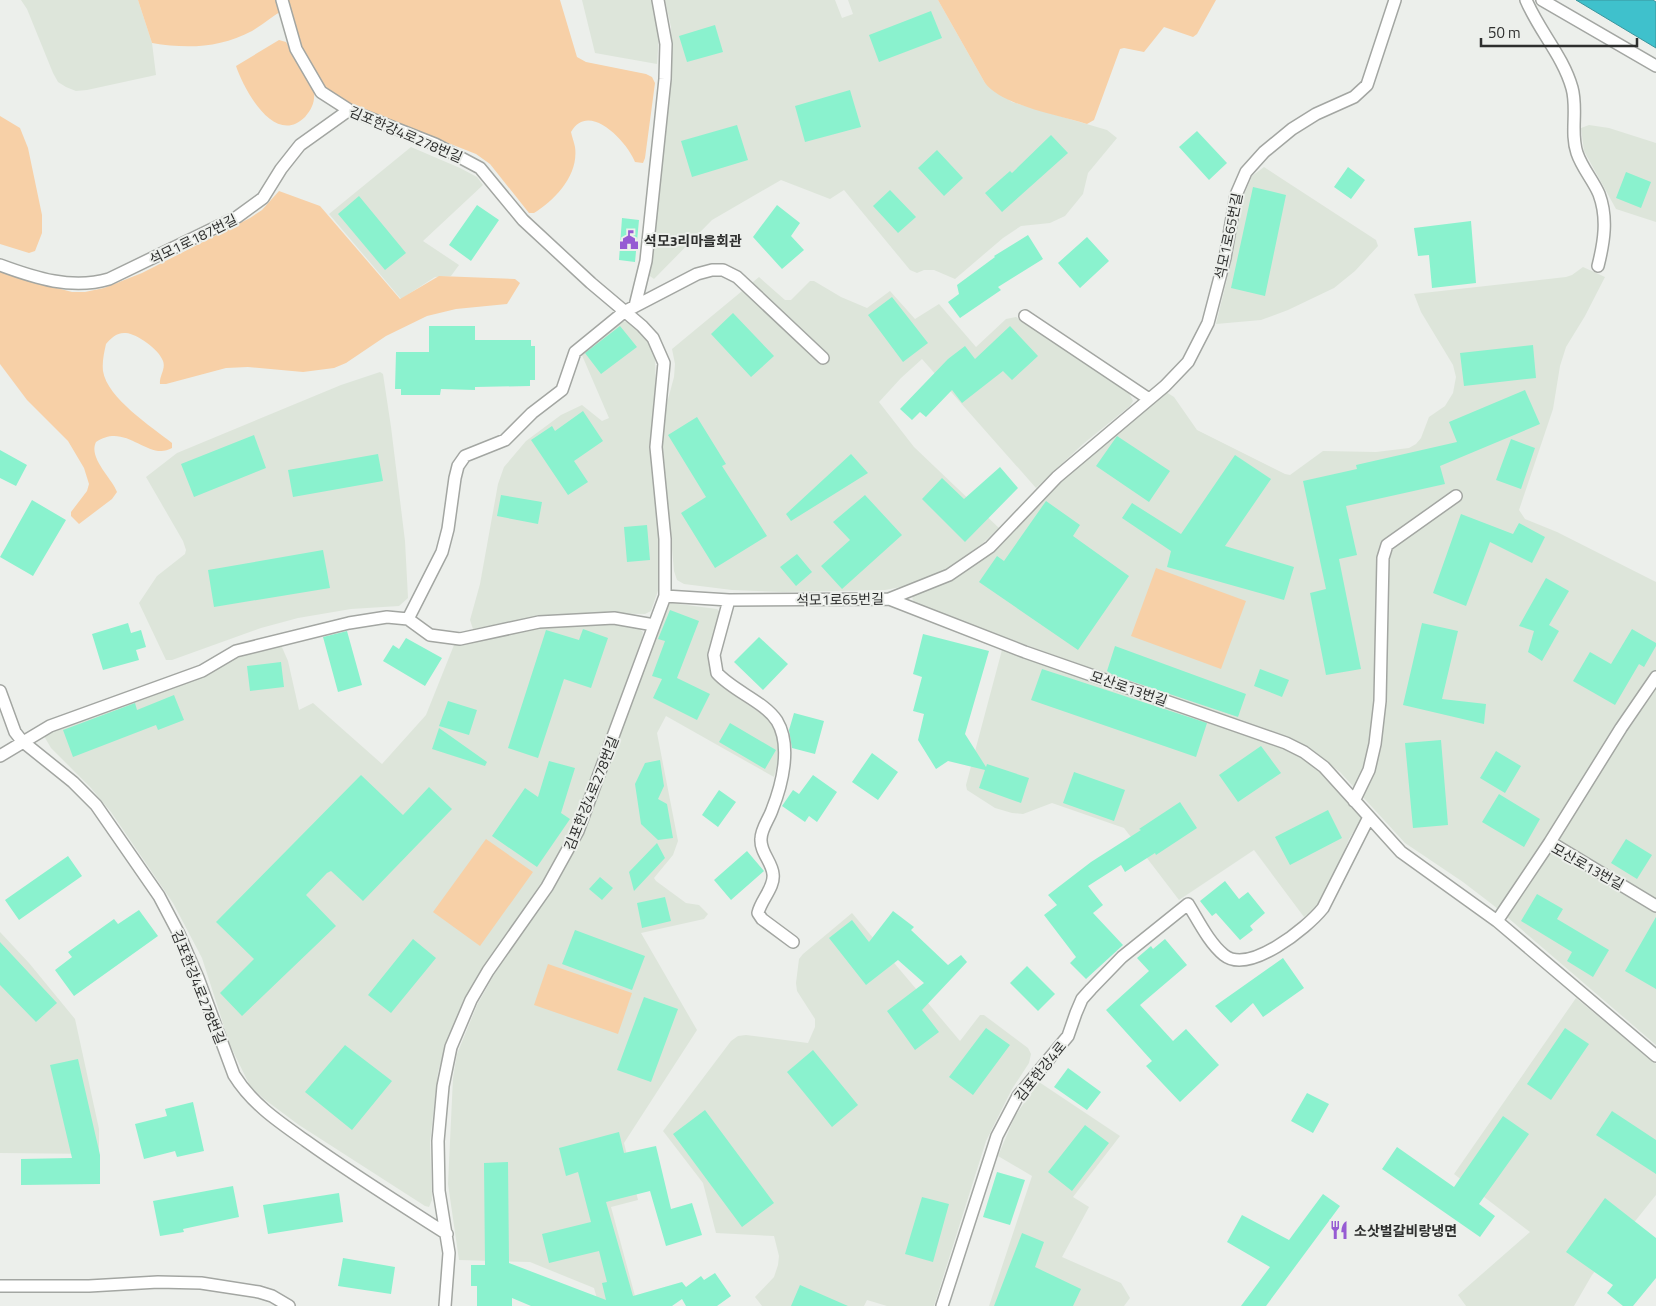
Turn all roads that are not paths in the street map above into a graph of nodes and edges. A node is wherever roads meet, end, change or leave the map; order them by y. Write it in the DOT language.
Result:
graph roads {
  1 [pos="282,0"];
  2 [pos="658,0"];
  3 [pos="1395,0"];
  4 [pos="1526,0"];
  5 [pos="1542,0"];
  6 [pos="1656,66"];
  7 [pos="349,110"];
  8 [pos="0,265"];
  9 [pos="1598,266"];
  10 [pos="635,306"];
  11 [pos="624,312"];
  12 [pos="1025,316"];
  13 [pos="822,358"];
  14 [pos="1149,399"];
  15 [pos="1456,496"];
  16 [pos="665,596"];
  17 [pos="888,599"];
  18 [pos="729,600"];
  19 [pos="408,619"];
  20 [pos="654,625"];
  21 [pos="1656,677"];
  22 [pos="0,691"];
  23 [pos="22,741"];
  24 [pos="0,756"];
  25 [pos="1354,801"];
  26 [pos="1369,817"];
  27 [pos="1550,842"];
  28 [pos="1656,906"];
  29 [pos="1496,921"];
  30 [pos="793,942"];
  31 [pos="1656,1056"];
  32 [pos="447,1234"];
  33 [pos="0,1286"];
  34 [pos="288,1306"];
  35 [pos="445,1306"];
  36 [pos="942,1306"];
  1 -- 7 [label="lane, 김포한강4로278번길"];
  2 -- 10 [label="lane"];
  3 -- 14 [label="lane, 석모1로65번길"];
  4 -- 9 [label="lane"];
  5 -- 6 [label="lane"];
  7 -- 8 [label="lane, 석모1로187번길"];
  7 -- 11 [label="lane, 김포한강4로278번길"];
  10 -- 11 [label="lane"];
  10 -- 13 [label="lane"];
  11 -- 16 [label="lane, 김포한강4로278번길"];
  11 -- 19 [label="lane"];
  12 -- 14 [label="lane"];
  14 -- 17 [label="lane, 석모1로65번길"];
  15 -- 25 [label="lane"];
  16 -- 18 [label="lane, 석모1로65번길"];
  16 -- 20 [label="lane, 김포한강4로278번길"];
  17 -- 18 [label="lane, 석모1로65번길"];
  17 -- 25 [label="lane, 모산로13번길"];
  18 -- 30 [label="lane"];
  19 -- 20 [label="lane"];
  19 -- 23 [label="lane"];
  20 -- 32 [label="lane, 김포한강4로278번길"];
  21 -- 27 [label="lane"];
  22 -- 23 [label="lane, 김포한강4로278번길"];
  23 -- 24 [label="lane"];
  23 -- 32 [label="lane, 김포한강4로278번길"];
  25 -- 26 [label="lane, 모산로13번길"];
  26 -- 29 [label="lane, 모산로13번길"];
  26 -- 36 [label="lane, 김포한강4로"];
  27 -- 28 [label="lane, 모산로13번길"];
  27 -- 29 [label="lane, 모산로13번길"];
  29 -- 31 [label="lane, 모산로13번길"];
  32 -- 35 [label="lane, 김포한강4로278번길"];
  33 -- 34 [label="lane"];
}
